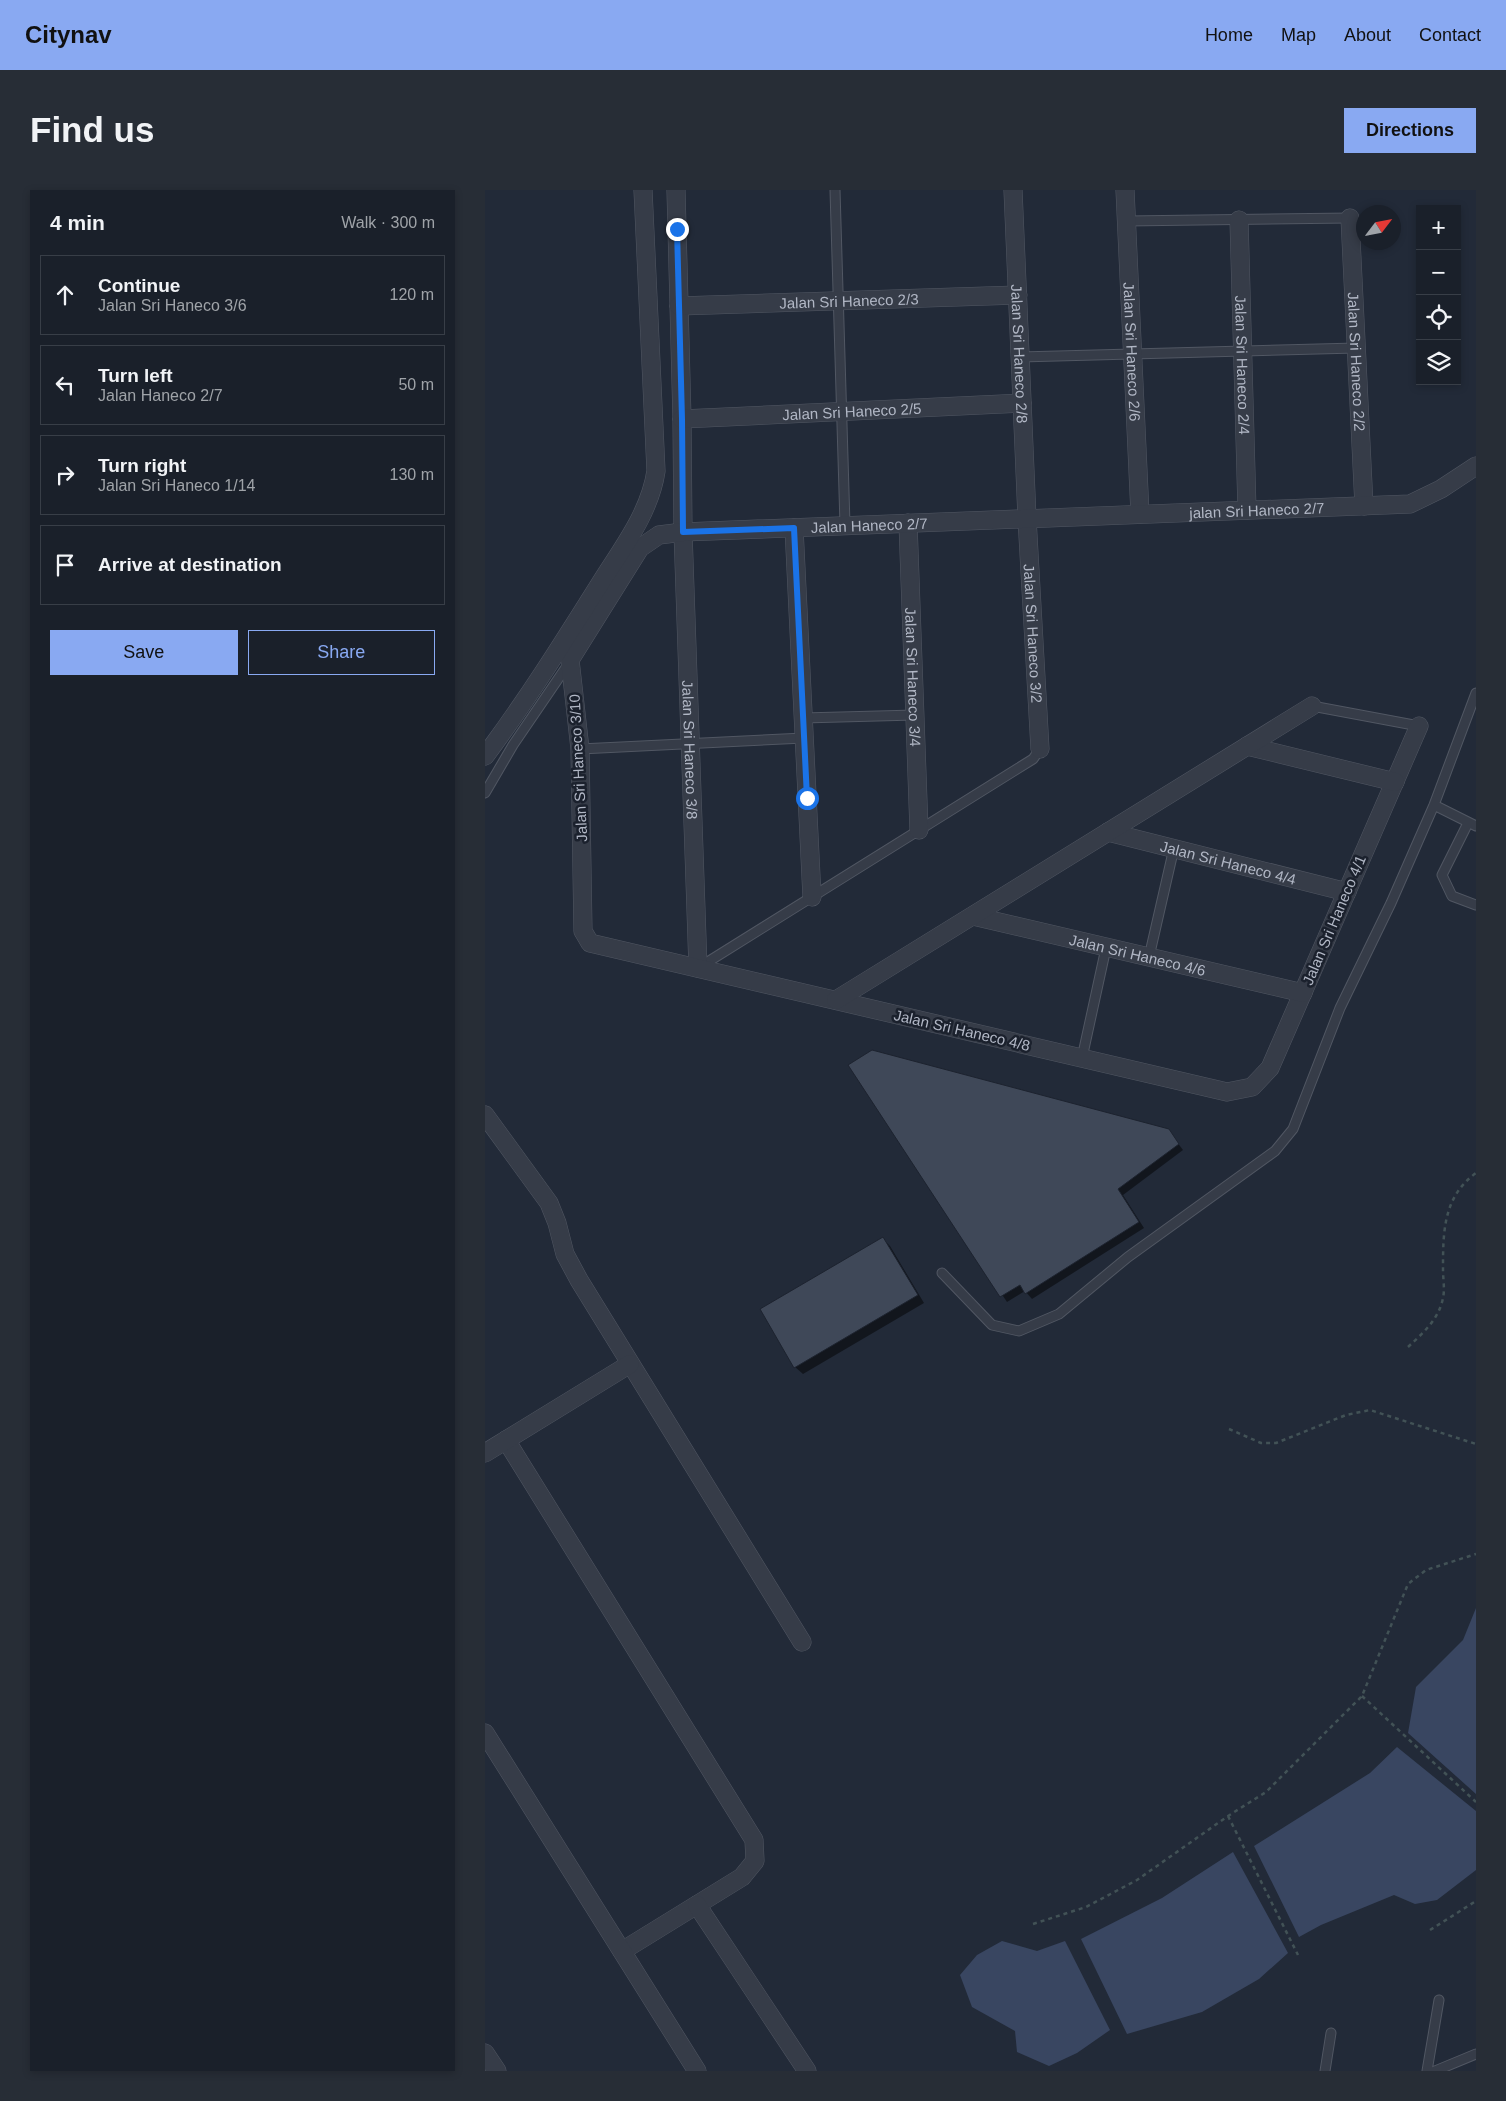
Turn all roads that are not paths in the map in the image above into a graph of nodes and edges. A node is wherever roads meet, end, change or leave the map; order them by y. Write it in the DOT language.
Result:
graph roads {
  1 [pos="643,190"];
  2 [pos="676,190"];
  3 [pos="835,190"];
  4 [pos="1013,190"];
  5 [pos="1125,190"];
  6 [pos="1350,218"];
  7 [pos="1239,220"];
  8 [pos="1127,221"];
  9 [pos="1018,295"];
  10 [pos="839,299"];
  11 [pos="679,306"];
  12 [pos="1356,348"];
  13 [pos="1243,351"];
  14 [pos="1133,354"];
  15 [pos="1020,357"];
  16 [pos="1022,403"];
  17 [pos="842,412"];
  18 [pos="682,419"];
  19 [pos="1476,466"];
  20 [pos="1364,506"];
  21 [pos="1247,510"];
  22 [pos="1140,514"];
  23 [pos="1027,518"];
  24 [pos="908,523"];
  25 [pos="845,525"];
  26 [pos="794,528"];
  27 [pos="683,532"];
  28 [pos="570,660"];
  29 [pos="1476,694"];
  30 [pos="1312,706"];
  31 [pos="915,715"];
  32 [pos="803,718"];
  33 [pos="1419,726"];
  34 [pos="804,738"];
  35 [pos="691,745"];
  36 [pos="1247,746"];
  37 [pos="580,749"];
  38 [pos="1041,749"];
  39 [pos="485,756"];
  40 [pos="1395,782"];
  41 [pos="485,793"];
  42 [pos="1434,805"];
  43 [pos="1472,824"];
  44 [pos="919,830"];
  45 [pos="1108,832"];
  46 [pos="1174,848"];
  47 [pos="1347,892"];
  48 [pos="812,897"];
  49 [pos="1476,905"];
  50 [pos="973,916"];
  51 [pos="1106,948"];
  52 [pos="1149,957"];
  53 [pos="698,968"];
  54 [pos="1303,994"];
  55 [pos="836,1000"];
  56 [pos="1082,1058"];
  57 [pos="1227,1092"];
  58 [pos="485,1115"];
  59 [pos="942,1273"];
  60 [pos="630,1364"];
  61 [pos="506,1440"];
  62 [pos="485,1453"];
  63 [pos="802,1642"];
  64 [pos="485,1733"];
  65 [pos="697,1904"];
  66 [pos="622,1951"];
  67 [pos="1439,2000"];
  68 [pos="1331,2033"];
  69 [pos="485,2053"];
  70 [pos="1476,2054"];
  71 [pos="497,2071"];
  72 [pos="697,2071"];
  73 [pos="807,2071"];
  74 [pos="1325,2071"];
  75 [pos="1427,2071"];
  76 [pos="1435,2071"];
  1 -- 39 [label="street"];
  2 -- 11 [label="street, Jalan Sri Haneco 3/8"];
  3 -- 10 [label="lane"];
  4 -- 9 [label="street, Jalan Sri Haneco 2/8"];
  5 -- 8 [label="street, Jalan Sri Haneco 2/6"];
  6 -- 7 [label="lane"];
  6 -- 12 [label="street, Jalan Sri Haneco 2/2"];
  7 -- 8 [label="lane"];
  7 -- 13 [label="street, Jalan Sri Haneco 2/4"];
  8 -- 14 [label="street, Jalan Sri Haneco 2/6"];
  9 -- 10 [label="street, Jalan Sri Haneco 2/3"];
  9 -- 15 [label="street, Jalan Sri Haneco 2/8"];
  10 -- 11 [label="street, Jalan Sri Haneco 2/3"];
  10 -- 17 [label="lane"];
  11 -- 18 [label="street, Jalan Sri Haneco 3/8"];
  12 -- 13 [label="lane"];
  12 -- 20 [label="street, Jalan Sri Haneco 2/2"];
  13 -- 14 [label="lane"];
  13 -- 21 [label="street, Jalan Sri Haneco 2/4"];
  14 -- 15 [label="lane"];
  14 -- 22 [label="street, Jalan Sri Haneco 2/6"];
  15 -- 16 [label="street, Jalan Sri Haneco 2/8"];
  16 -- 17 [label="street, Jalan Sri Haneco 2/5"];
  16 -- 23 [label="street, Jalan Sri Haneco 2/8"];
  17 -- 18 [label="street, Jalan Sri Haneco 2/5"];
  17 -- 25 [label="lane"];
  18 -- 27 [label="street, Jalan Sri Haneco 3/8"];
  19 -- 20 [label="street, jalan Sri Haneco 2/7"];
  20 -- 21 [label="street, jalan Sri Haneco 2/7"];
  21 -- 22 [label="street, jalan Sri Haneco 2/7"];
  22 -- 23 [label="street, jalan Sri Haneco 2/7"];
  23 -- 24 [label="street, Jalan Haneco 2/7"];
  23 -- 38 [label="street, Jalan Sri Haneco 3/2"];
  24 -- 25 [label="street, Jalan Haneco 2/7"];
  24 -- 31 [label="street, Jalan Sri Haneco 3/4"];
  25 -- 26 [label="street, Jalan Haneco 2/7"];
  26 -- 27 [label="street, Jalan Haneco 2/7"];
  26 -- 32 [label="street"];
  27 -- 28 [label="street"];
  27 -- 35 [label="street, Jalan Sri Haneco 3/8"];
  28 -- 37 [label="street, Jalan Sri Haneco 3/10"];
  28 -- 41 [label="lane"];
  29 -- 42 [label="lane"];
  30 -- 33 [label="lane"];
  30 -- 36 [label="street"];
  31 -- 32 [label="lane"];
  31 -- 44 [label="street, Jalan Sri Haneco 3/4"];
  32 -- 34 [label="street"];
  33 -- 40 [label="street, Jalan Sri Haneco 4/1"];
  34 -- 35 [label="lane"];
  34 -- 48 [label="street"];
  35 -- 37 [label="lane"];
  35 -- 53 [label="street, Jalan Sri Haneco 3/8"];
  36 -- 40 [label="street"];
  36 -- 45 [label="street"];
  37 -- 53 [label="street, Jalan Sri Haneco 3/10"];
  38 -- 44 [label="lane"];
  40 -- 47 [label="street, Jalan Sri Haneco 4/1"];
  42 -- 43 [label="lane"];
  42 -- 59 [label="lane"];
  43 -- 49 [label="lane"];
  44 -- 48 [label="lane"];
  45 -- 46 [label="street, Jalan Sri Haneco 4/4"];
  45 -- 50 [label="street"];
  46 -- 47 [label="street, Jalan Sri Haneco 4/4"];
  46 -- 52 [label="lane"];
  47 -- 54 [label="street, Jalan Sri Haneco 4/1"];
  48 -- 53 [label="lane"];
  50 -- 51 [label="street, Jalan Sri Haneco 4/6"];
  50 -- 55 [label="street"];
  51 -- 52 [label="street, Jalan Sri Haneco 4/6"];
  51 -- 56 [label="lane"];
  52 -- 54 [label="street, Jalan Sri Haneco 4/6"];
  53 -- 55 [label="street, Jalan Sri Haneco 4/8"];
  54 -- 57 [label="street, Jalan Sri Haneco 4/1"];
  55 -- 56 [label="street, Jalan Sri Haneco 4/8"];
  56 -- 57 [label="street, Jalan Sri Haneco 4/8"];
  58 -- 60 [label="street"];
  60 -- 61 [label="street"];
  60 -- 63 [label="street"];
  61 -- 62 [label="street"];
  61 -- 65 [label="street"];
  64 -- 66 [label="street"];
  65 -- 66 [label="street"];
  65 -- 73 [label="street"];
  66 -- 72 [label="street"];
  67 -- 75 [label="lane"];
  68 -- 74 [label="lane"];
  69 -- 71 [label="street"];
  70 -- 76 [label="lane"];
}
